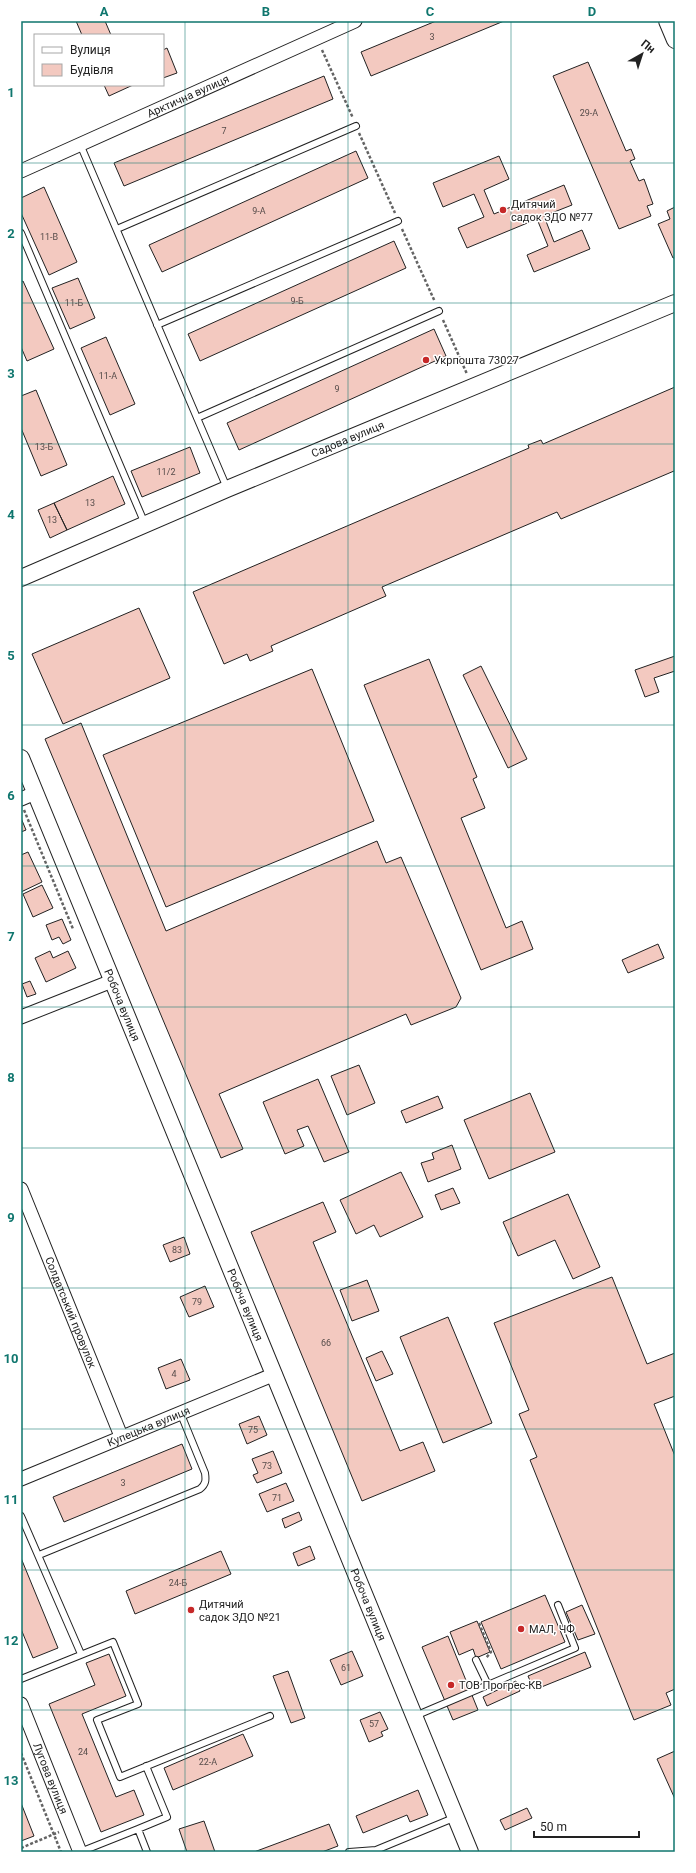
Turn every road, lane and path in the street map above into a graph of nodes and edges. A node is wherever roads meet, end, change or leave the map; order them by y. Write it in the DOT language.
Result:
graph roads {
  1 [pos="355,21"];
  2 [pos="667,21"];
  3 [pos="675,40"];
  4 [pos="356,126"];
  5 [pos="80,144"];
  6 [pos="21,171"];
  7 [pos="398,221"];
  8 [pos="117,229"];
  9 [pos="21,232"];
  10 [pos="675,302"];
  11 [pos="439,311"];
  12 [pos="157,325"];
  13 [pos="197,418"];
  14 [pos="227,488"];
  15 [pos="146,524"];
  16 [pos="21,578"];
  17 [pos="21,758"];
  18 [pos="28,796"];
  19 [pos="21,804"];
  20 [pos="76,936"];
  21 [pos="112,981"];
  22 [pos="21,1017"];
  23 [pos="21,1189"];
  24 [pos="275,1374"];
  25 [pos="180,1412"];
  26 [pos="121,1436"];
  27 [pos="21,1479"];
  28 [pos="21,1516"];
  29 [pos="39,1555"];
  30 [pos="558,1605"];
  31 [pos="479,1623"];
  32 [pos="81,1654"];
  33 [pos="478,1663"];
  34 [pos="21,1679"];
  35 [pos="488,1685"];
  36 [pos="21,1704"];
  37 [pos="270,1716"];
  38 [pos="415,1716"];
  39 [pos="21,1753"];
  40 [pos="146,1766"];
  41 [pos="456,1817"];
  42 [pos="70,1827"];
  43 [pos="138,1829"];
  44 [pos="53,1834"];
  45 [pos="21,1848"];
  46 [pos="376,1851"];
  47 [pos="61,1852"];
  48 [pos="80,1852"];
  49 [pos="147,1852"];
  50 [pos="349,1852"];
  51 [pos="470,1852"];
  1 -- 5 [label="street, Арктична вулиця"];
  2 -- 3 [label="street"];
  4 -- 8 [label="lane"];
  5 -- 6 [label="street, Арктична вулиця"];
  5 -- 8 [label="lane"];
  7 -- 12 [label="lane"];
  8 -- 12 [label="lane"];
  9 -- 15 [label="lane"];
  10 -- 14 [label="street, Садова вулиця"];
  11 -- 13 [label="lane"];
  12 -- 13 [label="lane"];
  13 -- 14 [label="lane"];
  14 -- 15 [label="street, Садова вулиця"];
  15 -- 16 [label="street, Садова вулиця"];
  17 -- 18 [label="street, Робоча вулиця"];
  18 -- 21 [label="street, Робоча вулиця"];
  19 -- 20 [label="path"];
  21 -- 22 [label="street"];
  21 -- 24 [label="street, Робоча вулиця"];
  23 -- 26 [label="street, Солдатський провулок"];
  24 -- 25 [label="street, Купецька вулиця"];
  24 -- 38 [label="street, Робоча вулиця"];
  25 -- 26 [label="street, Купецька вулиця"];
  25 -- 29 [label="lane"];
  26 -- 27 [label="street, Купецька вулиця"];
  28 -- 29 [label="lane"];
  29 -- 32 [label="lane"];
  30 -- 35 [label="lane"];
  31 -- 33 [label="path"];
  32 -- 34 [label="lane"];
  32 -- 40 [label="lane"];
  33 -- 35 [label="lane"];
  35 -- 38 [label="lane"];
  36 -- 42 [label="street, Лугова вулиця"];
  37 -- 40 [label="lane"];
  38 -- 41 [label="street, Робоча вулиця"];
  39 -- 44 [label="path"];
  40 -- 43 [label="lane"];
  41 -- 46 [label="lane"];
  41 -- 51 [label="street, Робоча вулиця"];
  42 -- 44 [label="path"];
  42 -- 48 [label="street, Лугова вулиця"];
  43 -- 48 [label="lane"];
  43 -- 49 [label="lane"];
  44 -- 45 [label="path"];
  44 -- 47 [label="path"];
  46 -- 50 [label="lane"];
}
